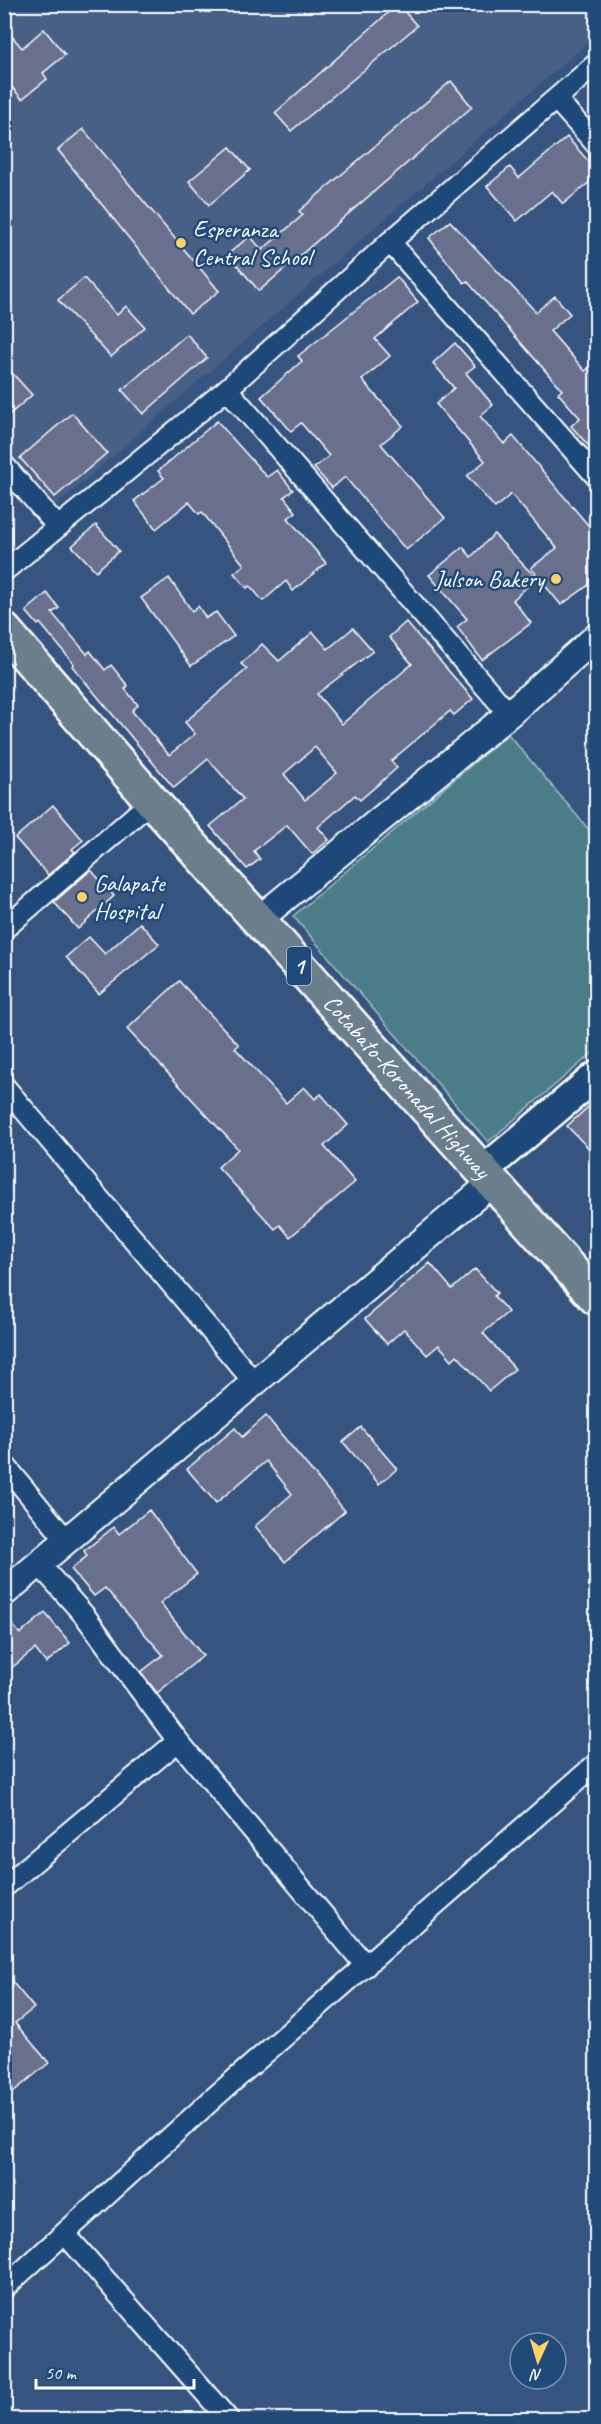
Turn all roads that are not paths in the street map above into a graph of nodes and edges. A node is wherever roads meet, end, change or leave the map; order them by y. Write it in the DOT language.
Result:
graph roads {
  1 [pos="597,64"];
  2 [pos="556,99"];
  3 [pos="597,144"];
  4 [pos="390,242"];
  5 [pos="227,389"];
  6 [pos="4,465"];
  7 [pos="597,476"];
  8 [pos="57,526"];
  9 [pos="4,571"];
  10 [pos="4,630"];
  11 [pos="597,637"];
  12 [pos="509,714"];
  13 [pos="152,801"];
  14 [pos="258,920"];
  15 [pos="4,929"];
  16 [pos="597,1076"];
  17 [pos="4,1086"];
  18 [pos="489,1176"];
  19 [pos="597,1298"];
  20 [pos="254,1382"];
  21 [pos="4,1464"];
  22 [pos="68,1541"];
  23 [pos="39,1564"];
  24 [pos="4,1593"];
  25 [pos="178,1741"];
  26 [pos="597,1764"];
  27 [pos="4,1887"];
  28 [pos="366,1966"];
  29 [pos="66,2235"];
  30 [pos="4,2288"];
  31 [pos="229,2420"];
  1 -- 2 [label="street"];
  2 -- 3 [label="street"];
  2 -- 4 [label="street"];
  4 -- 5 [label="street"];
  4 -- 7 [label="street"];
  5 -- 8 [label="street"];
  5 -- 12 [label="street"];
  6 -- 8 [label="street"];
  8 -- 9 [label="street"];
  10 -- 13 [label="highway, Cotabato-Koronadal Highway / 1"];
  11 -- 12 [label="street"];
  12 -- 14 [label="street"];
  13 -- 14 [label="highway, Cotabato-Koronadal Highway / 1"];
  13 -- 15 [label="street"];
  14 -- 18 [label="highway, Cotabato-Koronadal Highway / 1"];
  16 -- 18 [label="main road"];
  17 -- 20 [label="street"];
  18 -- 19 [label="highway, Cotabato-Koronadal Highway / 1"];
  18 -- 20 [label="street"];
  20 -- 22 [label="street"];
  21 -- 22 [label="street"];
  22 -- 23 [label="street"];
  23 -- 24 [label="street"];
  23 -- 25 [label="street"];
  25 -- 27 [label="street"];
  25 -- 28 [label="street"];
  26 -- 28 [label="street"];
  28 -- 29 [label="street"];
  29 -- 30 [label="street"];
  29 -- 31 [label="street"];
}
